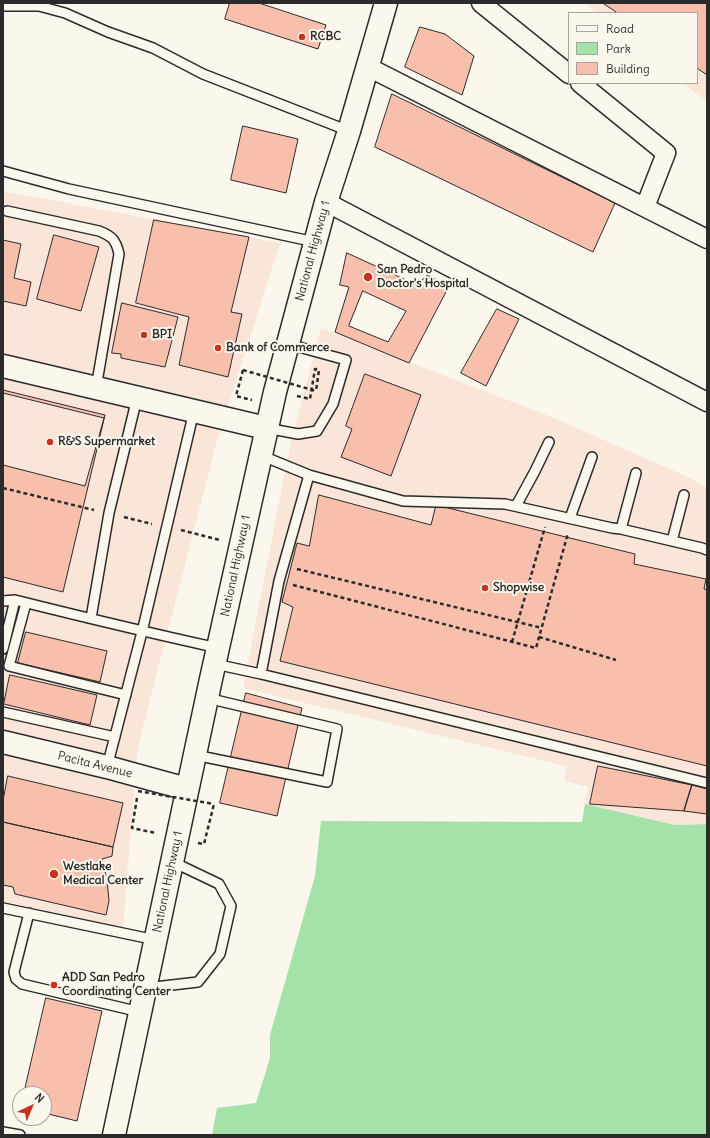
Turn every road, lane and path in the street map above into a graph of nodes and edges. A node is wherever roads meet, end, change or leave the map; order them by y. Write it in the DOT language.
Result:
graph roads {
  1 [pos="386,3"];
  2 [pos="482,3"];
  3 [pos="3,6"];
  4 [pos="368,67"];
  5 [pos="568,73"];
  6 [pos="581,84"];
  7 [pos="349,131"];
  8 [pos="3,171"];
  9 [pos="326,202"];
  10 [pos="645,207"];
  11 [pos="7,211"];
  12 [pos="707,239"];
  13 [pos="315,242"];
  14 [pos="288,344"];
  15 [pos="3,366"];
  16 [pos="96,388"];
  17 [pos="137,398"];
  18 [pos="310,399"];
  19 [pos="707,402"];
  20 [pos="271,405"];
  21 [pos="194,411"];
  22 [pos="266,428"];
  23 [pos="548,442"];
  24 [pos="260,454"];
  25 [pos="592,457"];
  26 [pos="636,473"];
  27 [pos="309,475"];
  28 [pos="684,495"];
  29 [pos="516,506"];
  30 [pos="547,513"];
  31 [pos="570,518"];
  32 [pos="621,529"];
  33 [pos="672,541"];
  34 [pos="707,550"];
  35 [pos="283,566"];
  36 [pos="279,581"];
  37 [pos="15,600"];
  38 [pos="3,601"];
  39 [pos="26,603"];
  40 [pos="91,618"];
  41 [pos="517,622"];
  42 [pos="542,628"];
  43 [pos="142,632"];
  44 [pos="539,637"];
  45 [pos="512,642"];
  46 [pos="3,649"];
  47 [pos="216,656"];
  48 [pos="616,660"];
  49 [pos="261,674"];
  50 [pos="126,695"];
  51 [pos="207,698"];
  52 [pos="3,712"];
  53 [pos="115,737"];
  54 [pos="3,742"];
  55 [pos="195,755"];
  56 [pos="107,767"];
  57 [pos="707,782"];
  58 [pos="187,789"];
  59 [pos="132,828"];
  60 [pos="204,844"];
  61 [pos="172,862"];
  62 [pos="3,908"];
  63 [pos="29,914"];
  64 [pos="156,940"];
  65 [pos="146,988"];
  66 [pos="140,1012"];
  67 [pos="3,1132"];
  68 [pos="20,1135"];
  69 [pos="114,1135"];
  1 -- 4 [label="main road, National Highway 1"];
  2 -- 5 [label="street"];
  3 -- 7 [label="lane"];
  4 -- 7 [label="main road, National Highway 1"];
  4 -- 10 [label="street"];
  6 -- 10 [label="street"];
  7 -- 9 [label="main road, National Highway 1"];
  8 -- 13 [label="lane"];
  9 -- 13 [label="main road, National Highway 1"];
  9 -- 19 [label="street"];
  10 -- 12 [label="street"];
  11 -- 16 [label="lane"];
  13 -- 14 [label="main road, National Highway 1"];
  14 -- 20 [label="main road, National Highway 1"];
  14 -- 22 [label="lane"];
  15 -- 16 [label="main road"];
  16 -- 17 [label="main road"];
  17 -- 21 [label="main road"];
  17 -- 40 [label="lane"];
  18 -- 20 [label="path, bridge"];
  20 -- 22 [label="main road, National Highway 1"];
  21 -- 22 [label="main road"];
  21 -- 43 [label="lane"];
  22 -- 24 [label="main road, National Highway 1"];
  23 -- 29 [label="lane"];
  24 -- 27 [label="lane"];
  24 -- 47 [label="main road, National Highway 1"];
  25 -- 31 [label="lane"];
  26 -- 32 [label="lane"];
  27 -- 29 [label="lane"];
  27 -- 35 [label="lane"];
  28 -- 33 [label="lane"];
  29 -- 30 [label="lane"];
  30 -- 31 [label="lane"];
  30 -- 41 [label="path"];
  31 -- 32 [label="lane"];
  31 -- 42 [label="path"];
  32 -- 33 [label="lane"];
  33 -- 34 [label="lane"];
  35 -- 36 [label="lane"];
  35 -- 41 [label="path"];
  36 -- 45 [label="path"];
  36 -- 49 [label="lane"];
  37 -- 38 [label="lane"];
  37 -- 39 [label="lane"];
  37 -- 46 [label="lane"];
  39 -- 40 [label="lane"];
  39 -- 50 [label="lane"];
  40 -- 43 [label="lane"];
  41 -- 42 [label="path"];
  41 -- 45 [label="path"];
  42 -- 44 [label="path"];
  43 -- 47 [label="lane"];
  43 -- 50 [label="lane"];
  44 -- 45 [label="path"];
  44 -- 48 [label="path"];
  47 -- 49 [label="lane"];
  47 -- 51 [label="main road, National Highway 1"];
  49 -- 57 [label="lane"];
  50 -- 53 [label="lane"];
  51 -- 55 [label="main road, National Highway 1"];
  51 -- 55 [label="lane"];
  52 -- 53 [label="lane"];
  53 -- 56 [label="lane"];
  54 -- 56 [label="main road, Pacita Avenue"];
  55 -- 58 [label="main road, National Highway 1"];
  56 -- 58 [label="main road, Pacita Avenue"];
  58 -- 61 [label="main road, National Highway 1"];
  59 -- 60 [label="path, bridge"];
  61 -- 64 [label="main road, National Highway 1"];
  61 -- 65 [label="lane"];
  62 -- 63 [label="lane"];
  63 -- 64 [label="lane"];
  63 -- 66 [label="lane"];
  64 -- 65 [label="main road, National Highway 1"];
  65 -- 66 [label="main road, National Highway 1"];
  66 -- 69 [label="main road, National Highway 1"];
  67 -- 68 [label="lane"];
}
